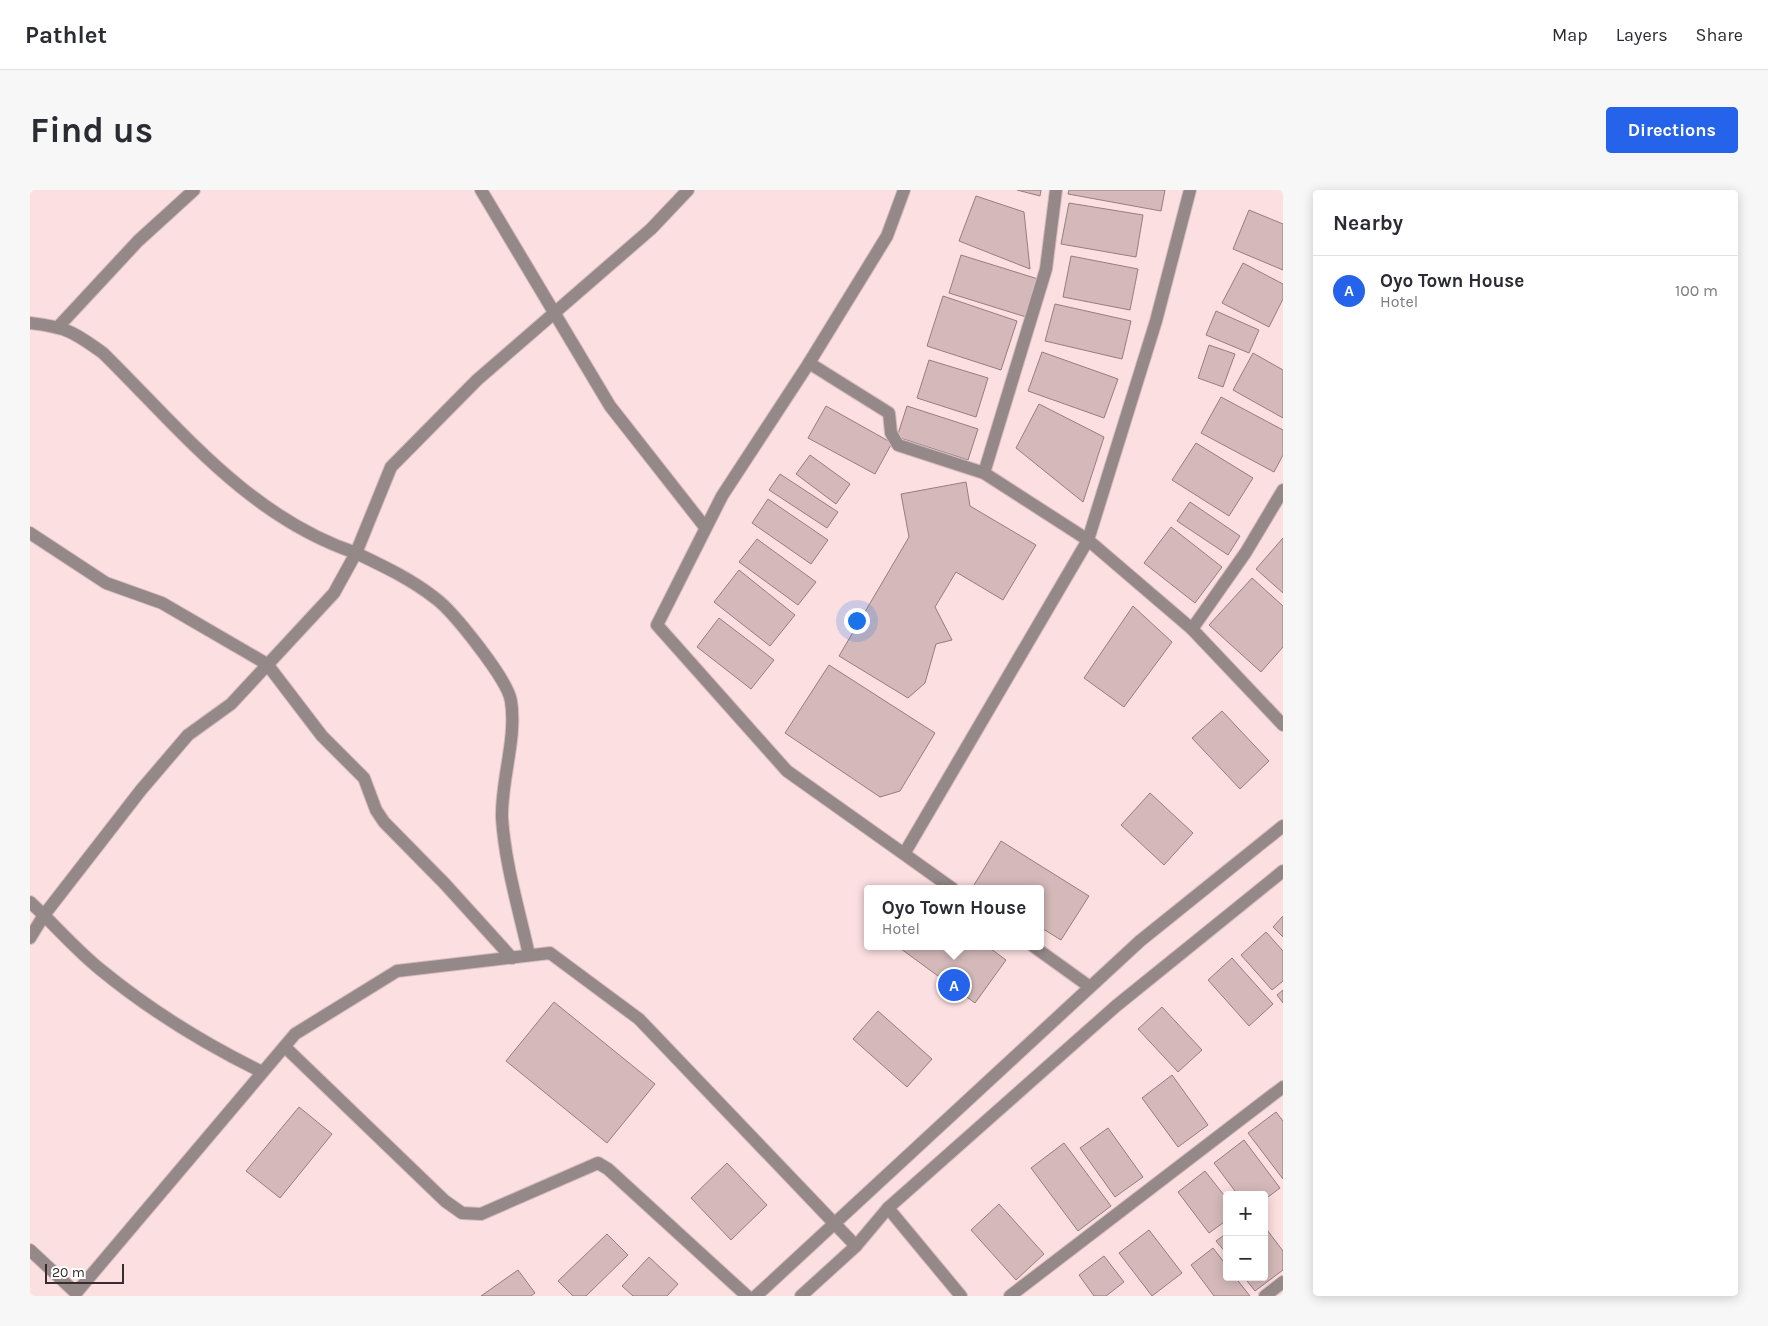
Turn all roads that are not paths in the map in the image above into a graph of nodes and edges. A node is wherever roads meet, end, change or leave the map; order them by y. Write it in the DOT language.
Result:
graph roads {
  1 [pos="194,190"];
  2 [pos="481,190"];
  3 [pos="688,190"];
  4 [pos="904,190"];
  5 [pos="1056,190"];
  6 [pos="1190,190"];
  7 [pos="554,313"];
  8 [pos="30,322"];
  9 [pos="59,326"];
  10 [pos="810,363"];
  11 [pos="984,473"];
  12 [pos="1283,490"];
  13 [pos="705,527"];
  14 [pos="30,533"];
  15 [pos="1088,540"];
  16 [pos="356,553"];
  17 [pos="1192,629"];
  18 [pos="267,664"];
  19 [pos="1283,725"];
  20 [pos="1283,826"];
  21 [pos="904,854"];
  22 [pos="1283,872"];
  23 [pos="947,885"];
  24 [pos="30,902"];
  25 [pos="44,915"];
  26 [pos="30,938"];
  27 [pos="1039,950"];
  28 [pos="529,955"];
  29 [pos="512,958"];
  30 [pos="1090,987"];
  31 [pos="285,1047"];
  32 [pos="262,1072"];
  33 [pos="1283,1087"];
  34 [pos="888,1208"];
  35 [pos="834,1222"];
  36 [pos="856,1246"];
  37 [pos="30,1250"];
  38 [pos="1283,1282"];
  39 [pos="747,1296"];
  40 [pos="756,1296"];
  41 [pos="802,1296"];
  42 [pos="962,1296"];
  43 [pos="1010,1296"];
  44 [pos="1264,1296"];
  1 -- 9 [label="street"];
  2 -- 7 [label="street"];
  3 -- 7 [label="street"];
  4 -- 10 [label="street"];
  5 -- 11 [label="street"];
  6 -- 15 [label="street"];
  7 -- 13 [label="street"];
  7 -- 16 [label="street"];
  8 -- 9 [label="street"];
  9 -- 16 [label="street"];
  10 -- 11 [label="street"];
  10 -- 13 [label="street"];
  11 -- 15 [label="street"];
  12 -- 17 [label="street"];
  13 -- 21 [label="street"];
  14 -- 18 [label="street"];
  15 -- 17 [label="street"];
  15 -- 21 [label="street"];
  16 -- 18 [label="street"];
  16 -- 28 [label="street"];
  17 -- 19 [label="street"];
  18 -- 25 [label="street"];
  18 -- 29 [label="street"];
  20 -- 30 [label="street"];
  21 -- 23 [label="street"];
  22 -- 34 [label="street"];
  24 -- 25 [label="street"];
  25 -- 26 [label="street"];
  25 -- 32 [label="street"];
  27 -- 30 [label="street"];
  28 -- 29 [label="street"];
  28 -- 35 [label="street"];
  29 -- 31 [label="street"];
  30 -- 35 [label="street"];
  31 -- 32 [label="street"];
  31 -- 39 [label="street"];
  32 -- 37 [label="street"];
  33 -- 43 [label="street"];
  34 -- 36 [label="street"];
  34 -- 42 [label="street"];
  35 -- 36 [label="street"];
  35 -- 40 [label="street"];
  36 -- 41 [label="street"];
  38 -- 44 [label="street"];
}
